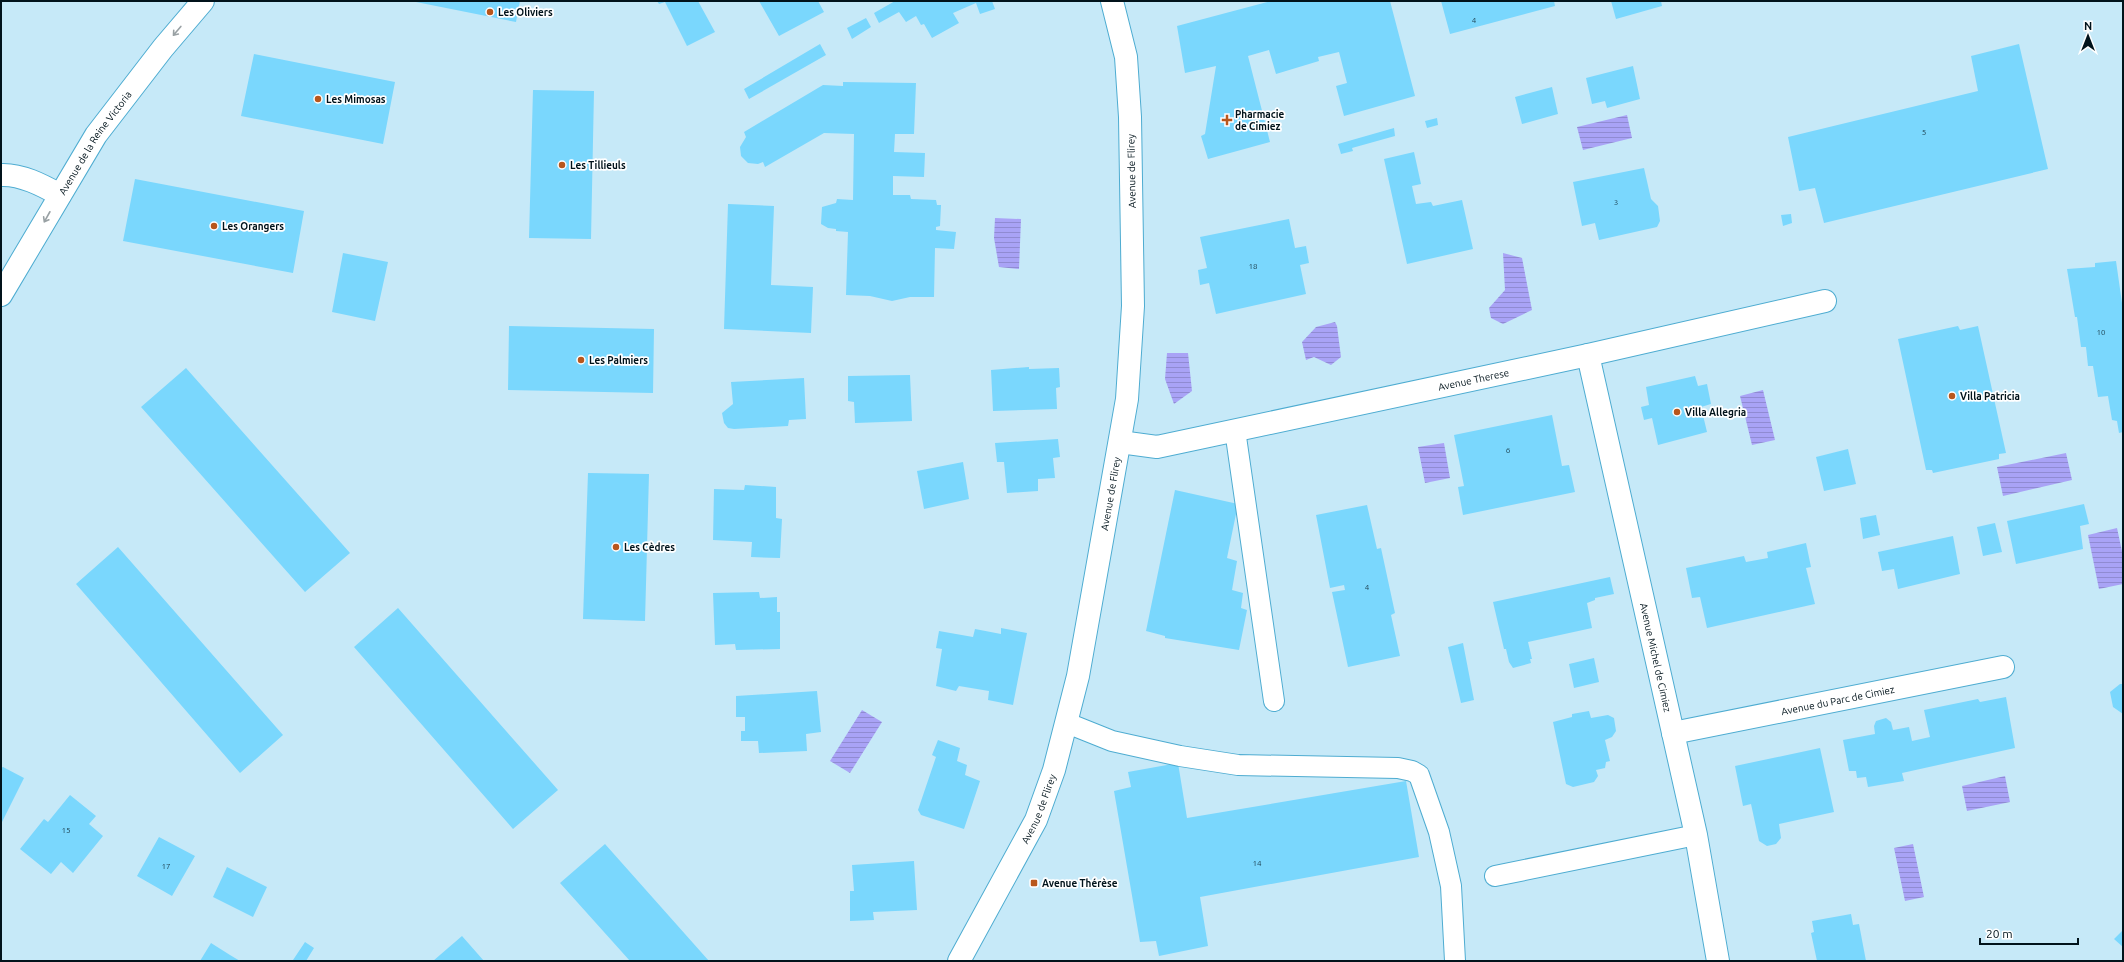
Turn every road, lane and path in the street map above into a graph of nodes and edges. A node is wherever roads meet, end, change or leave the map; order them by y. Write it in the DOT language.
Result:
graph roads {
  1 [pos="203,1"];
  2 [pos="1113,1"];
  3 [pos="1,175"];
  4 [pos="60,195"];
  5 [pos="1,295"];
  6 [pos="1825,301"];
  7 [pos="1588,356"];
  8 [pos="1235,430"];
  9 [pos="1120,442"];
  10 [pos="2003,667"];
  11 [pos="1274,701"];
  12 [pos="1067,723"];
  13 [pos="1673,733"];
  14 [pos="1696,835"];
  15 [pos="1495,876"];
  16 [pos="959,961"];
  17 [pos="1455,961"];
  18 [pos="1718,961"];
  1 -- 4 [label="street, Avenue de la Reine Victoria, one-way"];
  2 -- 9 [label="street, Avenue de Flirey"];
  3 -- 4 [label="street"];
  4 -- 5 [label="street, Avenue de la Reine Victoria, one-way"];
  6 -- 7 [label="street, Avenue Therese"];
  7 -- 8 [label="street, Avenue Therese"];
  7 -- 13 [label="street, Avenue Michel de Cimiez"];
  8 -- 9 [label="street, Avenue Therese"];
  8 -- 11 [label="lane"];
  9 -- 12 [label="street, Avenue de Flirey"];
  10 -- 13 [label="street, Avenue du Parc de Cimiez"];
  12 -- 16 [label="street, Avenue de Flirey"];
  12 -- 17 [label="lane"];
  13 -- 14 [label="street, Avenue Michel de Cimiez"];
  14 -- 15 [label="lane"];
  14 -- 18 [label="street, Avenue Michel de Cimiez"];
}
